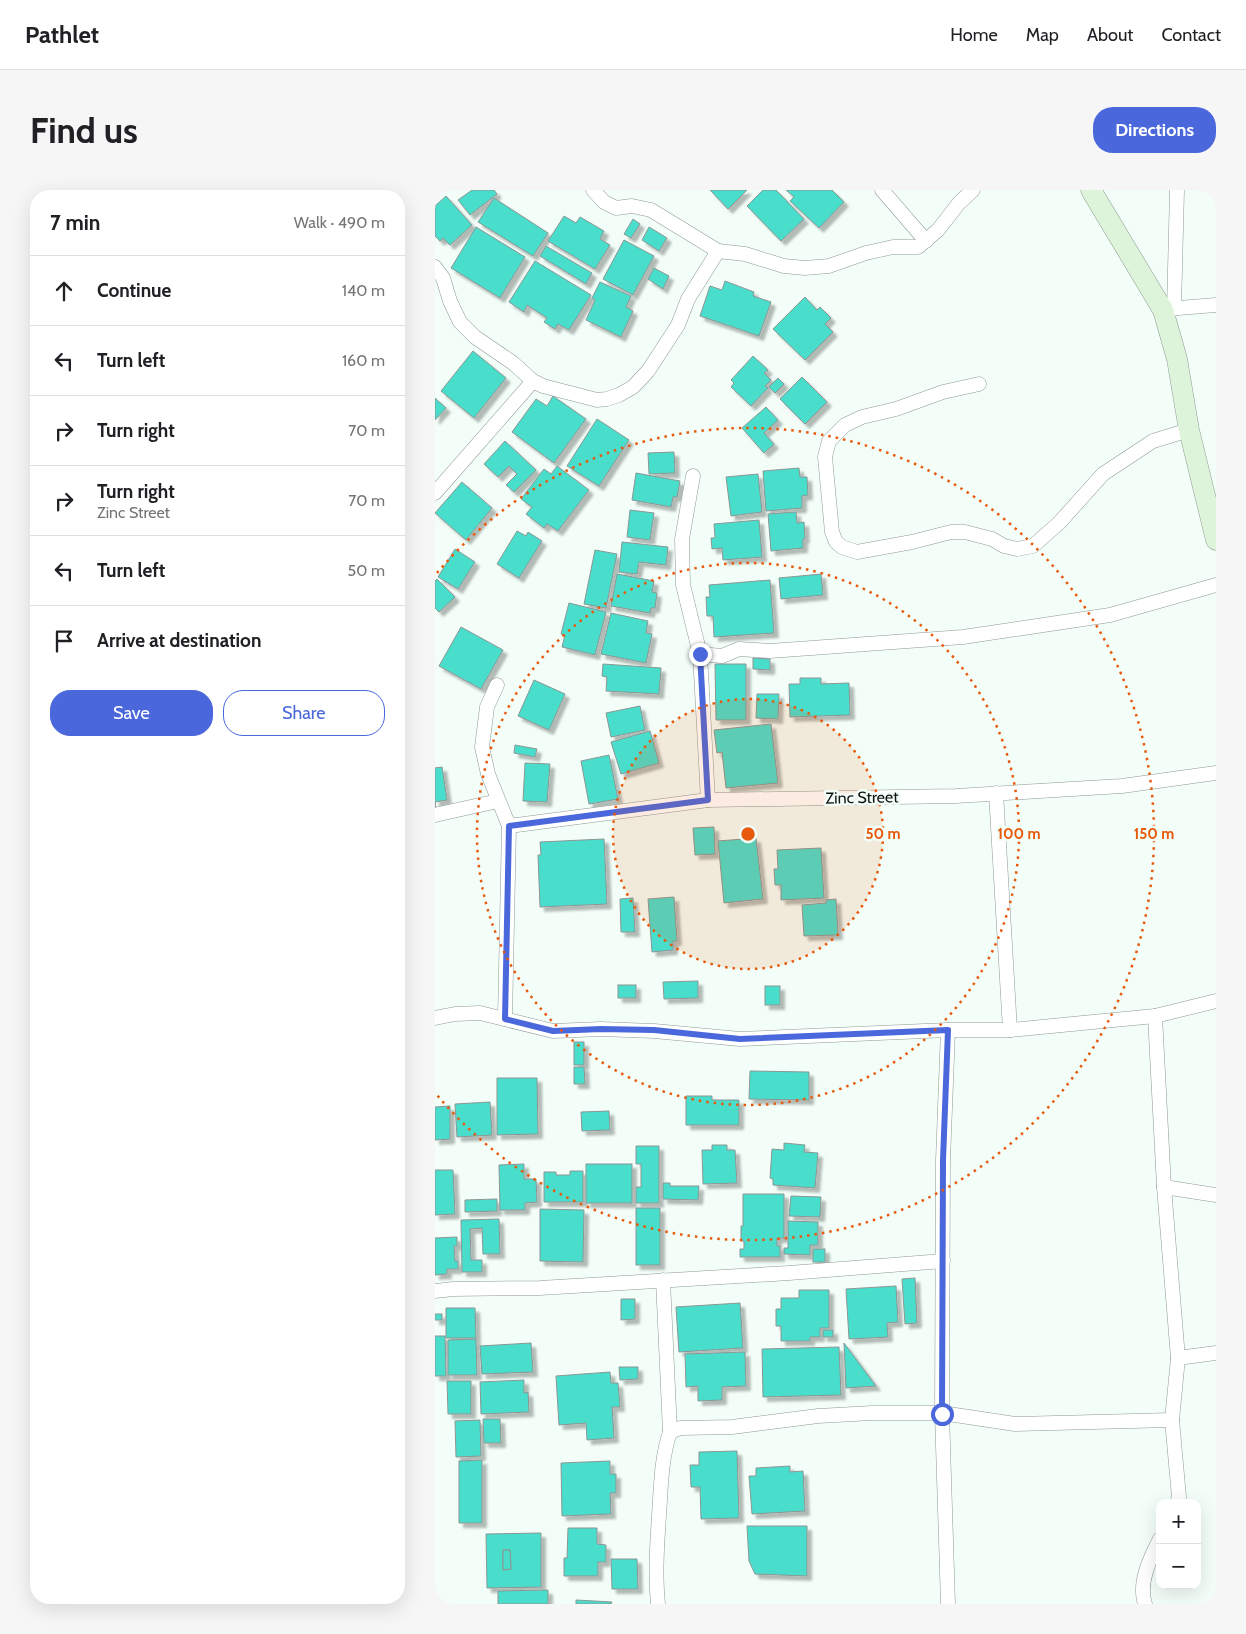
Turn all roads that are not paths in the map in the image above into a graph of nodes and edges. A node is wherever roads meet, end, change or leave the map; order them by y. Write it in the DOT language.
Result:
graph roads {
  1 [pos="593,190"];
  2 [pos="882,190"];
  3 [pos="973,190"];
  4 [pos="1091,190"];
  5 [pos="1177,190"];
  6 [pos="926,242"];
  7 [pos="718,251"];
  8 [pos="435,267"];
  9 [pos="1216,305"];
  10 [pos="1169,309"];
  11 [pos="533,381"];
  12 [pos="979,384"];
  13 [pos="1189,430"];
  14 [pos="693,476"];
  15 [pos="435,493"];
  16 [pos="1216,540"];
  17 [pos="1216,585"];
  18 [pos="700,654"];
  19 [pos="497,685"];
  20 [pos="1216,773"];
  21 [pos="996,793"];
  22 [pos="708,800"];
  23 [pos="498,801"];
  24 [pos="435,815"];
  25 [pos="509,826"];
  26 [pos="1216,1001"];
  27 [pos="1155,1016"];
  28 [pos="435,1018"];
  29 [pos="505,1019"];
  30 [pos="948,1030"];
  31 [pos="1010,1030"];
  32 [pos="1164,1187"];
  33 [pos="1216,1195"];
  34 [pos="943,1261"];
  35 [pos="663,1280"];
  36 [pos="435,1291"];
  37 [pos="1216,1354"];
  38 [pos="1178,1358"];
  39 [pos="942,1414"];
  40 [pos="1172,1420"];
  41 [pos="670,1432"];
  42 [pos="1178,1499"];
  43 [pos="1157,1544"];
  44 [pos="659,1604"];
  45 [pos="948,1604"];
  46 [pos="1145,1604"];
  1 -- 7 [label="street"];
  2 -- 6 [label="street"];
  3 -- 6 [label="street"];
  4 -- 10 [label="street"];
  5 -- 10 [label="street"];
  6 -- 7 [label="street"];
  7 -- 11 [label="street"];
  8 -- 11 [label="street"];
  9 -- 10 [label="street"];
  10 -- 13 [label="street"];
  11 -- 15 [label="street"];
  12 -- 13 [label="street"];
  13 -- 16 [label="street"];
  14 -- 18 [label="street"];
  17 -- 18 [label="street"];
  18 -- 22 [label="street"];
  19 -- 23 [label="street"];
  20 -- 21 [label="street, Zinc Street"];
  21 -- 22 [label="street, Zinc Street"];
  21 -- 31 [label="street"];
  22 -- 25 [label="street, Zinc Street"];
  23 -- 24 [label="street"];
  23 -- 25 [label="street"];
  25 -- 29 [label="street"];
  26 -- 27 [label="street"];
  27 -- 31 [label="street"];
  27 -- 32 [label="street"];
  28 -- 29 [label="street"];
  29 -- 30 [label="street"];
  30 -- 31 [label="street"];
  30 -- 34 [label="street"];
  32 -- 33 [label="street"];
  32 -- 38 [label="street"];
  34 -- 35 [label="street"];
  34 -- 39 [label="street"];
  35 -- 36 [label="street"];
  35 -- 41 [label="street"];
  37 -- 38 [label="street"];
  38 -- 40 [label="street"];
  39 -- 40 [label="street"];
  39 -- 41 [label="street"];
  39 -- 45 [label="street"];
  40 -- 42 [label="street"];
  41 -- 44 [label="street"];
  43 -- 46 [label="street"];
}
